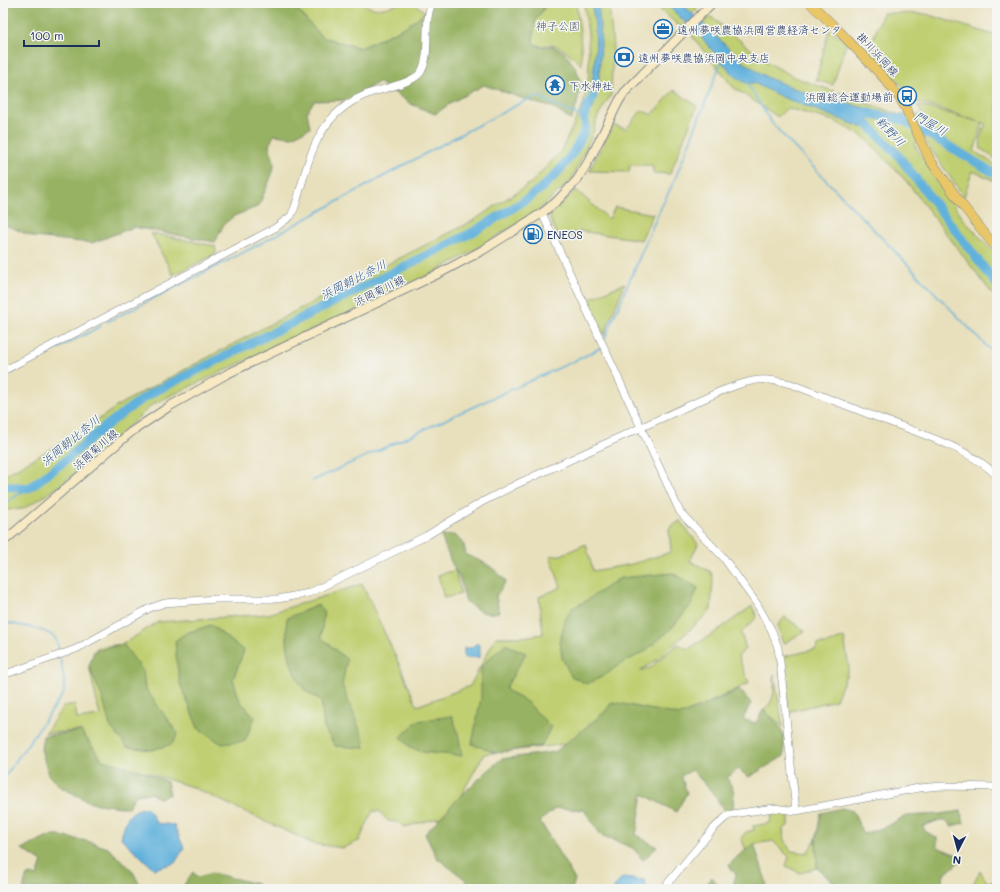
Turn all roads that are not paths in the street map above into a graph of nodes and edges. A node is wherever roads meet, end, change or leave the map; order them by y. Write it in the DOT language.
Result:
graph roads {
  1 [pos="432,3"];
  2 [pos="712,3"];
  3 [pos="810,3"];
  4 [pos="542,213"];
  5 [pos="997,249"];
  6 [pos="3,371"];
  7 [pos="640,428"];
  8 [pos="997,476"];
  9 [pos="3,542"];
  10 [pos="3,675"];
  11 [pos="997,787"];
  12 [pos="796,811"];
  13 [pos="663,889"];
  1 -- 6 [label="street"];
  2 -- 4 [label="main road, 浜岡菊川線"];
  3 -- 5 [label="main road, 掛川浜岡線"];
  4 -- 7 [label="street"];
  4 -- 9 [label="main road, 浜岡菊川線"];
  7 -- 8 [label="street"];
  7 -- 10 [label="street"];
  7 -- 12 [label="street"];
  11 -- 12 [label="street"];
  12 -- 13 [label="street"];
}
